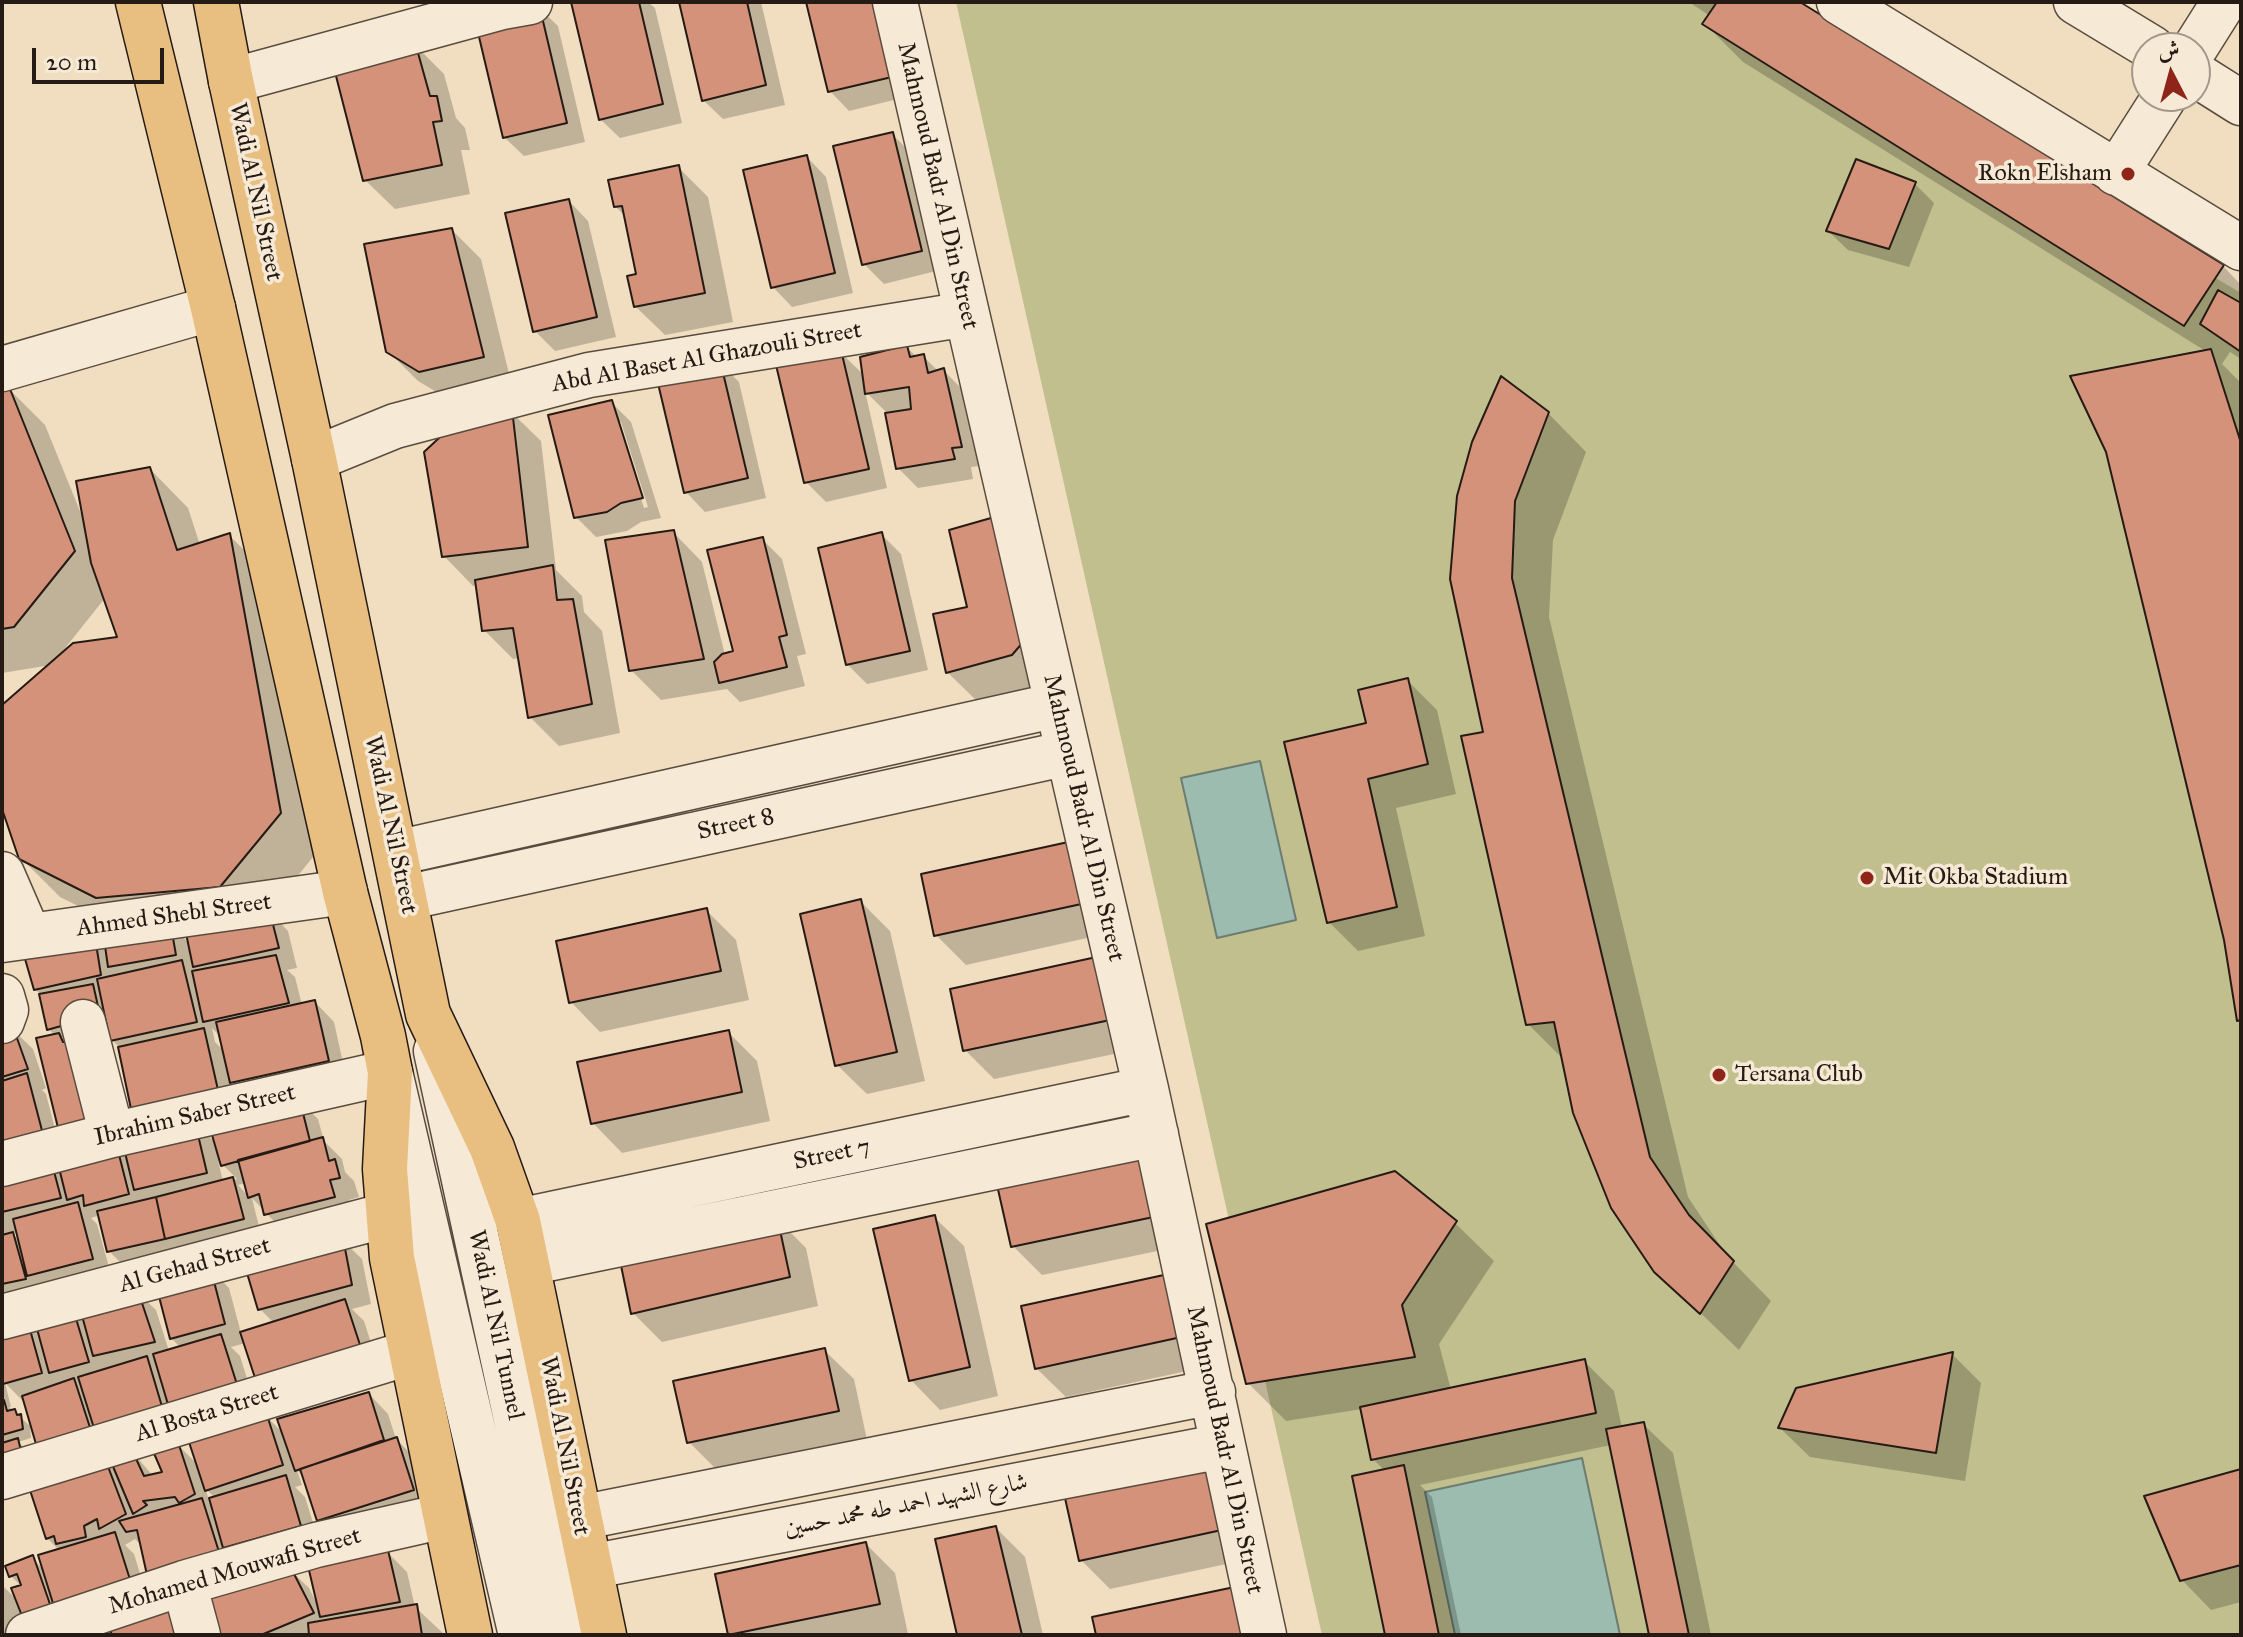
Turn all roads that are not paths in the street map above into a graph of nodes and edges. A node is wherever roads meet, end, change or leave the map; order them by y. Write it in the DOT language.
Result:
graph roads {
  1 [pos="138,2"];
  2 [pos="216,2"];
  3 [pos="530,2"];
  4 [pos="895,2"];
  5 [pos="1839,2"];
  6 [pos="2076,2"];
  7 [pos="2224,2"];
  8 [pos="2205,32"];
  9 [pos="2131,35"];
  10 [pos="231,81"];
  11 [pos="2211,84"];
  12 [pos="2241,103"];
  13 [pos="2155,112"];
  14 [pos="2116,173"];
  15 [pos="2241,248"];
  16 [pos="213,308"];
  17 [pos="967,314"];
  18 [pos="2,369"];
  19 [pos="314,459"];
  20 [pos="1057,705"];
  21 [pos="1068,753"];
  22 [pos="396,853"];
  23 [pos="2,874"];
  24 [pos="345,892"];
  25 [pos="405,898"];
  26 [pos="15,938"];
  27 [pos="2,996"];
  28 [pos="428,1014"];
  29 [pos="2,1021"];
  30 [pos="83,1022"];
  31 [pos="390,1072"];
  32 [pos="1146,1089"];
  33 [pos="1156,1134"];
  34 [pos="112,1135"];
  35 [pos="2,1164"];
  36 [pos="387,1215"];
  37 [pos="523,1242"];
  38 [pos="2,1317"];
  39 [pos="412,1352"];
  40 [pos="1213,1392"];
  41 [pos="1223,1446"];
  42 [pos="2,1477"];
  43 [pos="444,1516"];
  44 [pos="579,1518"];
  45 [pos="589,1567"];
  46 [pos="184,1583"];
  47 [pos="28,1635"];
  48 [pos="198,1635"];
  49 [pos="470,1635"];
  50 [pos="521,1635"];
  51 [pos="563,1635"];
  52 [pos="604,1635"];
  53 [pos="1264,1635"];
  1 -- 16 [label="main road"];
  2 -- 10 [label="main road, Wadi Al Nil Street"];
  3 -- 10 [label="street"];
  4 -- 17 [label="street, Mahmoud Badr Al Din Street"];
  5 -- 14 [label="street"];
  6 -- 9 [label="street"];
  7 -- 8 [label="street"];
  10 -- 19 [label="main road, Wadi Al Nil Street"];
  11 -- 12 [label="street"];
  13 -- 14 [label="street"];
  14 -- 15 [label="street"];
  16 -- 18 [label="street"];
  16 -- 24 [label="main road"];
  17 -- 19 [label="street, Abd Al Baset Al Ghazouli Street"];
  17 -- 20 [label="street, Mahmoud Badr Al Din Street"];
  19 -- 22 [label="main road, Wadi Al Nil Street"];
  20 -- 21 [label="street, Mahmoud Badr Al Din Street"];
  20 -- 22 [label="street, Street 8"];
  21 -- 25 [label="street, Street 8"];
  21 -- 32 [label="street, Mahmoud Badr Al Din Street"];
  22 -- 25 [label="main road, Wadi Al Nil Street"];
  23 -- 26 [label="street"];
  24 -- 26 [label="street, Ahmed Shebl Street"];
  24 -- 31 [label="main road"];
  25 -- 28 [label="main road, Wadi Al Nil Street"];
  27 -- 29 [label="street"];
  28 -- 37 [label="main road, Wadi Al Nil Street"];
  28 -- 51 [label="street, Wadi Al Nil Tunnel"];
  30 -- 34 [label="street"];
  31 -- 34 [label="street, Ibrahim Saber Street"];
  31 -- 36 [label="main road"];
  31 -- 50 [label="street, Wadi Al Nil Tunnel"];
  32 -- 33 [label="street, Mahmoud Badr Al Din Street"];
  32 -- 37 [label="street, Street 7"];
  33 -- 37 [label="street, Street 7"];
  33 -- 40 [label="street, Mahmoud Badr Al Din Street"];
  34 -- 35 [label="street, Ibrahim Saber Street"];
  36 -- 38 [label="street, Al Gehad Street"];
  36 -- 39 [label="main road"];
  37 -- 44 [label="main road, Wadi Al Nil Street"];
  39 -- 42 [label="street, Al Bosta Street"];
  39 -- 43 [label="main road"];
  40 -- 41 [label="street, Mahmoud Badr Al Din Street"];
  40 -- 44 [label="street"];
  41 -- 45 [label="street, شارع الشهيد احمد طه محمد حسين"];
  41 -- 53 [label="street, Mahmoud Badr Al Din Street"];
  43 -- 46 [label="street, Mohamed Mouwafi Street"];
  43 -- 49 [label="main road"];
  44 -- 45 [label="main road, Wadi Al Nil Street"];
  45 -- 52 [label="main road, Wadi Al Nil Street"];
  46 -- 47 [label="street, Mohamed Mouwafi Street"];
  46 -- 48 [label="street"];
}
